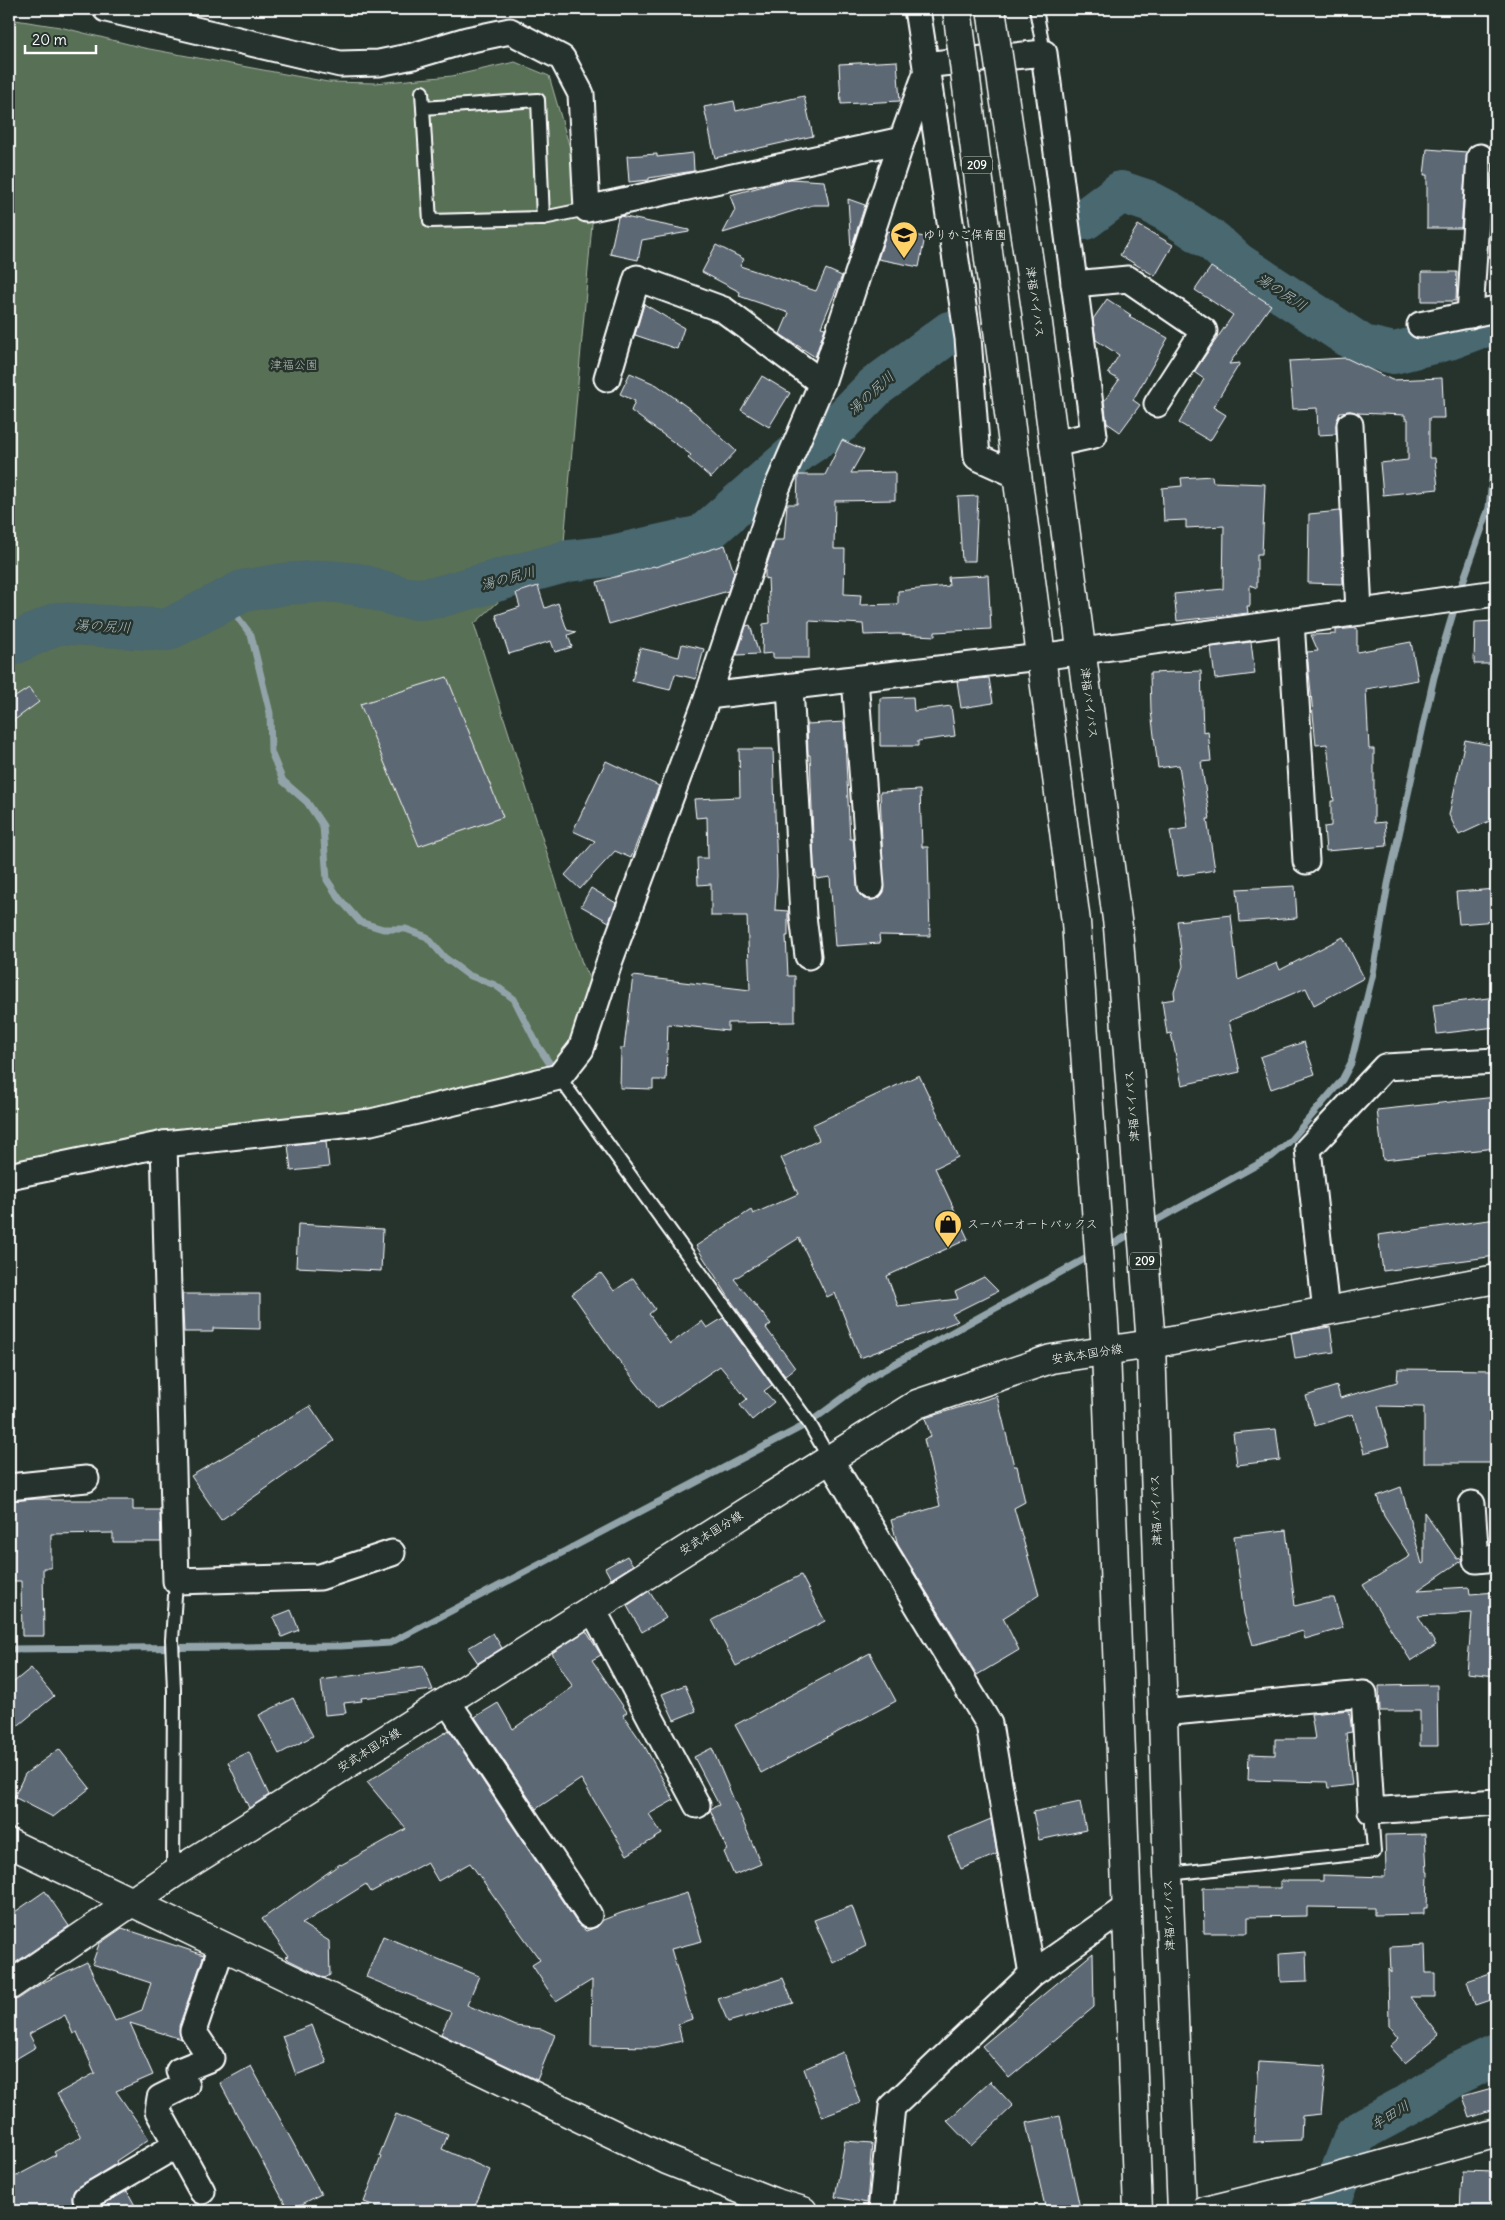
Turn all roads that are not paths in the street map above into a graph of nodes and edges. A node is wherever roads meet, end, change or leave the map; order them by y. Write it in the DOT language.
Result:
graph roads {
  1 [pos="106,9"];
  2 [pos="918,9"];
  3 [pos="957,9"];
  4 [pos="991,9"];
  5 [pos="1036,9"];
  6 [pos="1044,52"];
  7 [pos="927,71"];
  8 [pos="422,92"];
  9 [pos="423,108"];
  10 [pos="902,140"];
  11 [pos="1480,156"];
  12 [pos="588,209"];
  13 [pos="544,218"];
  14 [pos="1074,284"];
  15 [pos="1496,309"];
  16 [pos="1470,315"];
  17 [pos="1420,324"];
  18 [pos="607,378"];
  19 [pos="822,383"];
  20 [pos="1157,404"];
  21 [pos="1350,424"];
  22 [pos="1053,444"];
  23 [pos="1017,475"];
  24 [pos="1496,593"];
  25 [pos="1359,612"];
  26 [pos="1291,622"];
  27 [pos="1083,651"];
  28 [pos="1040,657"];
  29 [pos="855,680"];
  30 [pos="790,687"];
  31 [pos="708,696"];
  32 [pos="1306,860"];
  33 [pos="871,886"];
  34 [pos="808,956"];
  35 [pos="1496,1061"];
  36 [pos="559,1077"];
  37 [pos="164,1144"];
  38 [pos="9,1176"];
  39 [pos="1496,1279"];
  40 [pos="1326,1312"];
  41 [pos="1151,1344"];
  42 [pos="1106,1351"];
  43 [pos="829,1458"];
  44 [pos="86,1479"];
  45 [pos="9,1487"];
  46 [pos="1472,1504"];
  47 [pos="392,1553"];
  48 [pos="1496,1558"];
  49 [pos="176,1581"];
  50 [pos="592,1608"];
  51 [pos="447,1701"];
  52 [pos="1162,1712"];
  53 [pos="1496,1802"];
  54 [pos="697,1806"];
  55 [pos="1371,1811"];
  56 [pos="9,1843"];
  57 [pos="173,1874"];
  58 [pos="1168,1874"];
  59 [pos="130,1902"];
  60 [pos="1127,1907"];
  61 [pos="589,1915"];
  62 [pos="222,1946"];
  63 [pos="1032,1974"];
  64 [pos="9,1986"];
  65 [pos="1496,2132"];
  66 [pos="177,2145"];
  67 [pos="202,2191"];
  68 [pos="86,2198"];
  69 [pos="803,2211"];
  70 [pos="881,2211"];
  71 [pos="1138,2211"];
  72 [pos="1182,2211"];
  73 [pos="1205,2211"];
  1 -- 12 [label="street"];
  2 -- 7 [label="street"];
  3 -- 23 [label="main road, 209, bridge"];
  4 -- 22 [label="main road, 津福バイパス / 209, bridge"];
  5 -- 6 [label="lane"];
  6 -- 7 [label="street"];
  6 -- 14 [label="street"];
  7 -- 10 [label="street"];
  7 -- 23 [label="street"];
  8 -- 9 [label="lane"];
  9 -- 13 [label="lane"];
  9 -- 13 [label="lane"];
  10 -- 12 [label="street"];
  10 -- 19 [label="street"];
  11 -- 16 [label="street"];
  12 -- 13 [label="lane"];
  14 -- 20 [label="street"];
  14 -- 22 [label="street"];
  15 -- 16 [label="street"];
  16 -- 17 [label="street"];
  18 -- 19 [label="street"];
  19 -- 31 [label="street"];
  21 -- 25 [label="street"];
  22 -- 27 [label="main road, 津福バイパス / 209"];
  23 -- 28 [label="main road, 209"];
  24 -- 25 [label="street"];
  25 -- 26 [label="street"];
  26 -- 27 [label="street"];
  26 -- 32 [label="street"];
  27 -- 28 [label="street"];
  27 -- 41 [label="main road, 津福バイパス / 209"];
  28 -- 29 [label="street"];
  28 -- 42 [label="main road, 209"];
  29 -- 30 [label="street"];
  29 -- 33 [label="street"];
  30 -- 31 [label="street"];
  30 -- 34 [label="street"];
  31 -- 36 [label="street"];
  35 -- 40 [label="street"];
  36 -- 37 [label="street"];
  36 -- 43 [label="lane"];
  37 -- 38 [label="street"];
  37 -- 49 [label="street"];
  39 -- 40 [label="main road, 安武本国分線"];
  40 -- 41 [label="main road, 安武本国分線"];
  41 -- 42 [label="main road, 安武本国分線"];
  41 -- 52 [label="main road, 津福バイパス / 209"];
  42 -- 43 [label="main road, 安武本国分線"];
  42 -- 60 [label="main road, 209"];
  43 -- 50 [label="main road, 安武本国分線"];
  43 -- 63 [label="street"];
  44 -- 45 [label="street"];
  46 -- 48 [label="street"];
  47 -- 49 [label="street"];
  49 -- 57 [label="lane"];
  50 -- 51 [label="main road, 安武本国分線"];
  50 -- 54 [label="street"];
  51 -- 57 [label="main road, 安武本国分線"];
  51 -- 61 [label="street"];
  52 -- 55 [label="street"];
  52 -- 58 [label="main road, 津福バイパス / 209"];
  53 -- 55 [label="street"];
  55 -- 58 [label="lane"];
  56 -- 59 [label="main road"];
  57 -- 59 [label="main road, 安武本国分線"];
  58 -- 72 [label="main road, 津福バイパス / 209"];
  59 -- 62 [label="main road"];
  59 -- 64 [label="main road, 安武本国分線"];
  60 -- 63 [label="street"];
  60 -- 71 [label="main road, 209"];
  62 -- 66 [label="street"];
  62 -- 69 [label="main road"];
  63 -- 70 [label="street"];
  65 -- 73 [label="main road"];
  66 -- 67 [label="street"];
  66 -- 68 [label="street"];
}
